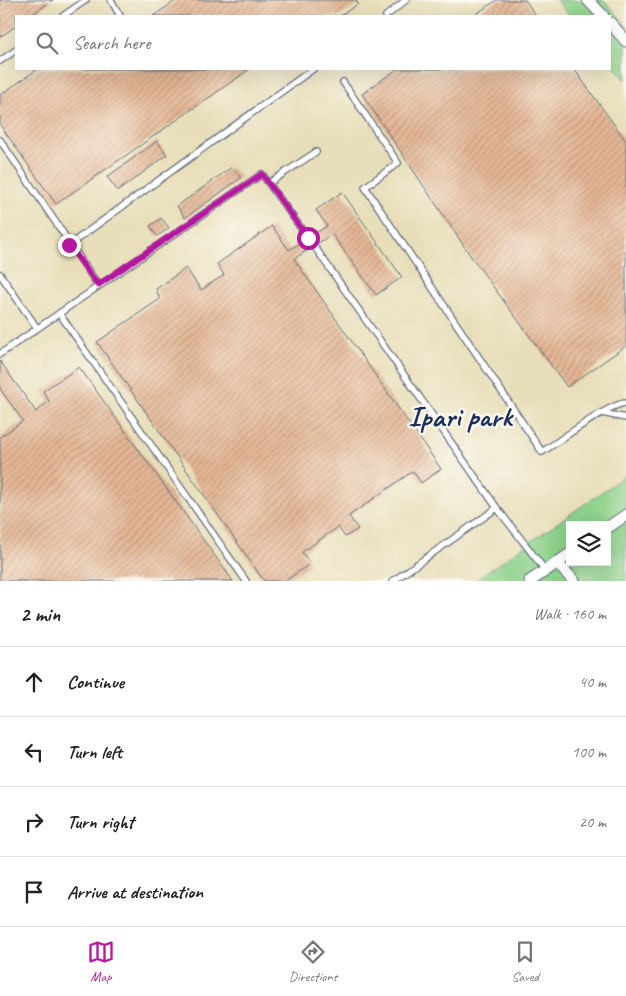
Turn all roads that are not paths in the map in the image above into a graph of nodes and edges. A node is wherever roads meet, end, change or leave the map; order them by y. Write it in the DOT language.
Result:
graph roads {
  1 [pos="86,0"];
  2 [pos="111,0"];
  3 [pos="406,0"];
  4 [pos="588,0"];
  5 [pos="64,15"];
  6 [pos="119,15"];
  7 [pos="387,15"];
  8 [pos="602,15"];
  9 [pos="611,25"];
  10 [pos="626,41"];
  11 [pos="15,51"];
  12 [pos="0,61"];
  13 [pos="312,70"];
  14 [pos="343,82"];
  15 [pos="0,140"];
  16 [pos="316,152"];
  17 [pos="269,183"];
  18 [pos="308,238"];
  19 [pos="69,245"];
  20 [pos="314,246"];
  21 [pos="0,274"];
  22 [pos="98,285"];
  23 [pos="59,312"];
  24 [pos="37,328"];
  25 [pos="0,354"];
  26 [pos="626,402"];
  27 [pos="602,413"];
  28 [pos="626,418"];
  29 [pos="497,508"];
  30 [pos="626,515"];
  31 [pos="611,525"];
  32 [pos="566,557"];
  33 [pos="557,563"];
  34 [pos="545,570"];
  35 [pos="246,581"];
  36 [pos="392,581"];
  37 [pos="530,581"];
  38 [pos="574,581"];
  1 -- 5 [label="lane"];
  2 -- 6 [label="lane"];
  3 -- 7 [label="lane"];
  4 -- 8 [label="street"];
  9 -- 10 [label="street"];
  11 -- 12 [label="lane"];
  13 -- 19 [label="lane"];
  14 -- 27 [label="lane"];
  15 -- 19 [label="lane"];
  16 -- 17 [label="lane"];
  17 -- 18 [label="lane"];
  17 -- 22 [label="lane"];
  19 -- 22 [label="lane"];
  20 -- 29 [label="lane"];
  21 -- 24 [label="lane"];
  22 -- 23 [label="lane"];
  23 -- 24 [label="lane"];
  23 -- 35 [label="lane"];
  24 -- 25 [label="lane"];
  26 -- 27 [label="lane"];
  27 -- 28 [label="lane"];
  29 -- 34 [label="lane"];
  29 -- 36 [label="lane"];
  30 -- 31 [label="street"];
  32 -- 33 [label="street"];
  33 -- 34 [label="street"];
  33 -- 38 [label="street"];
  34 -- 37 [label="street"];
}
